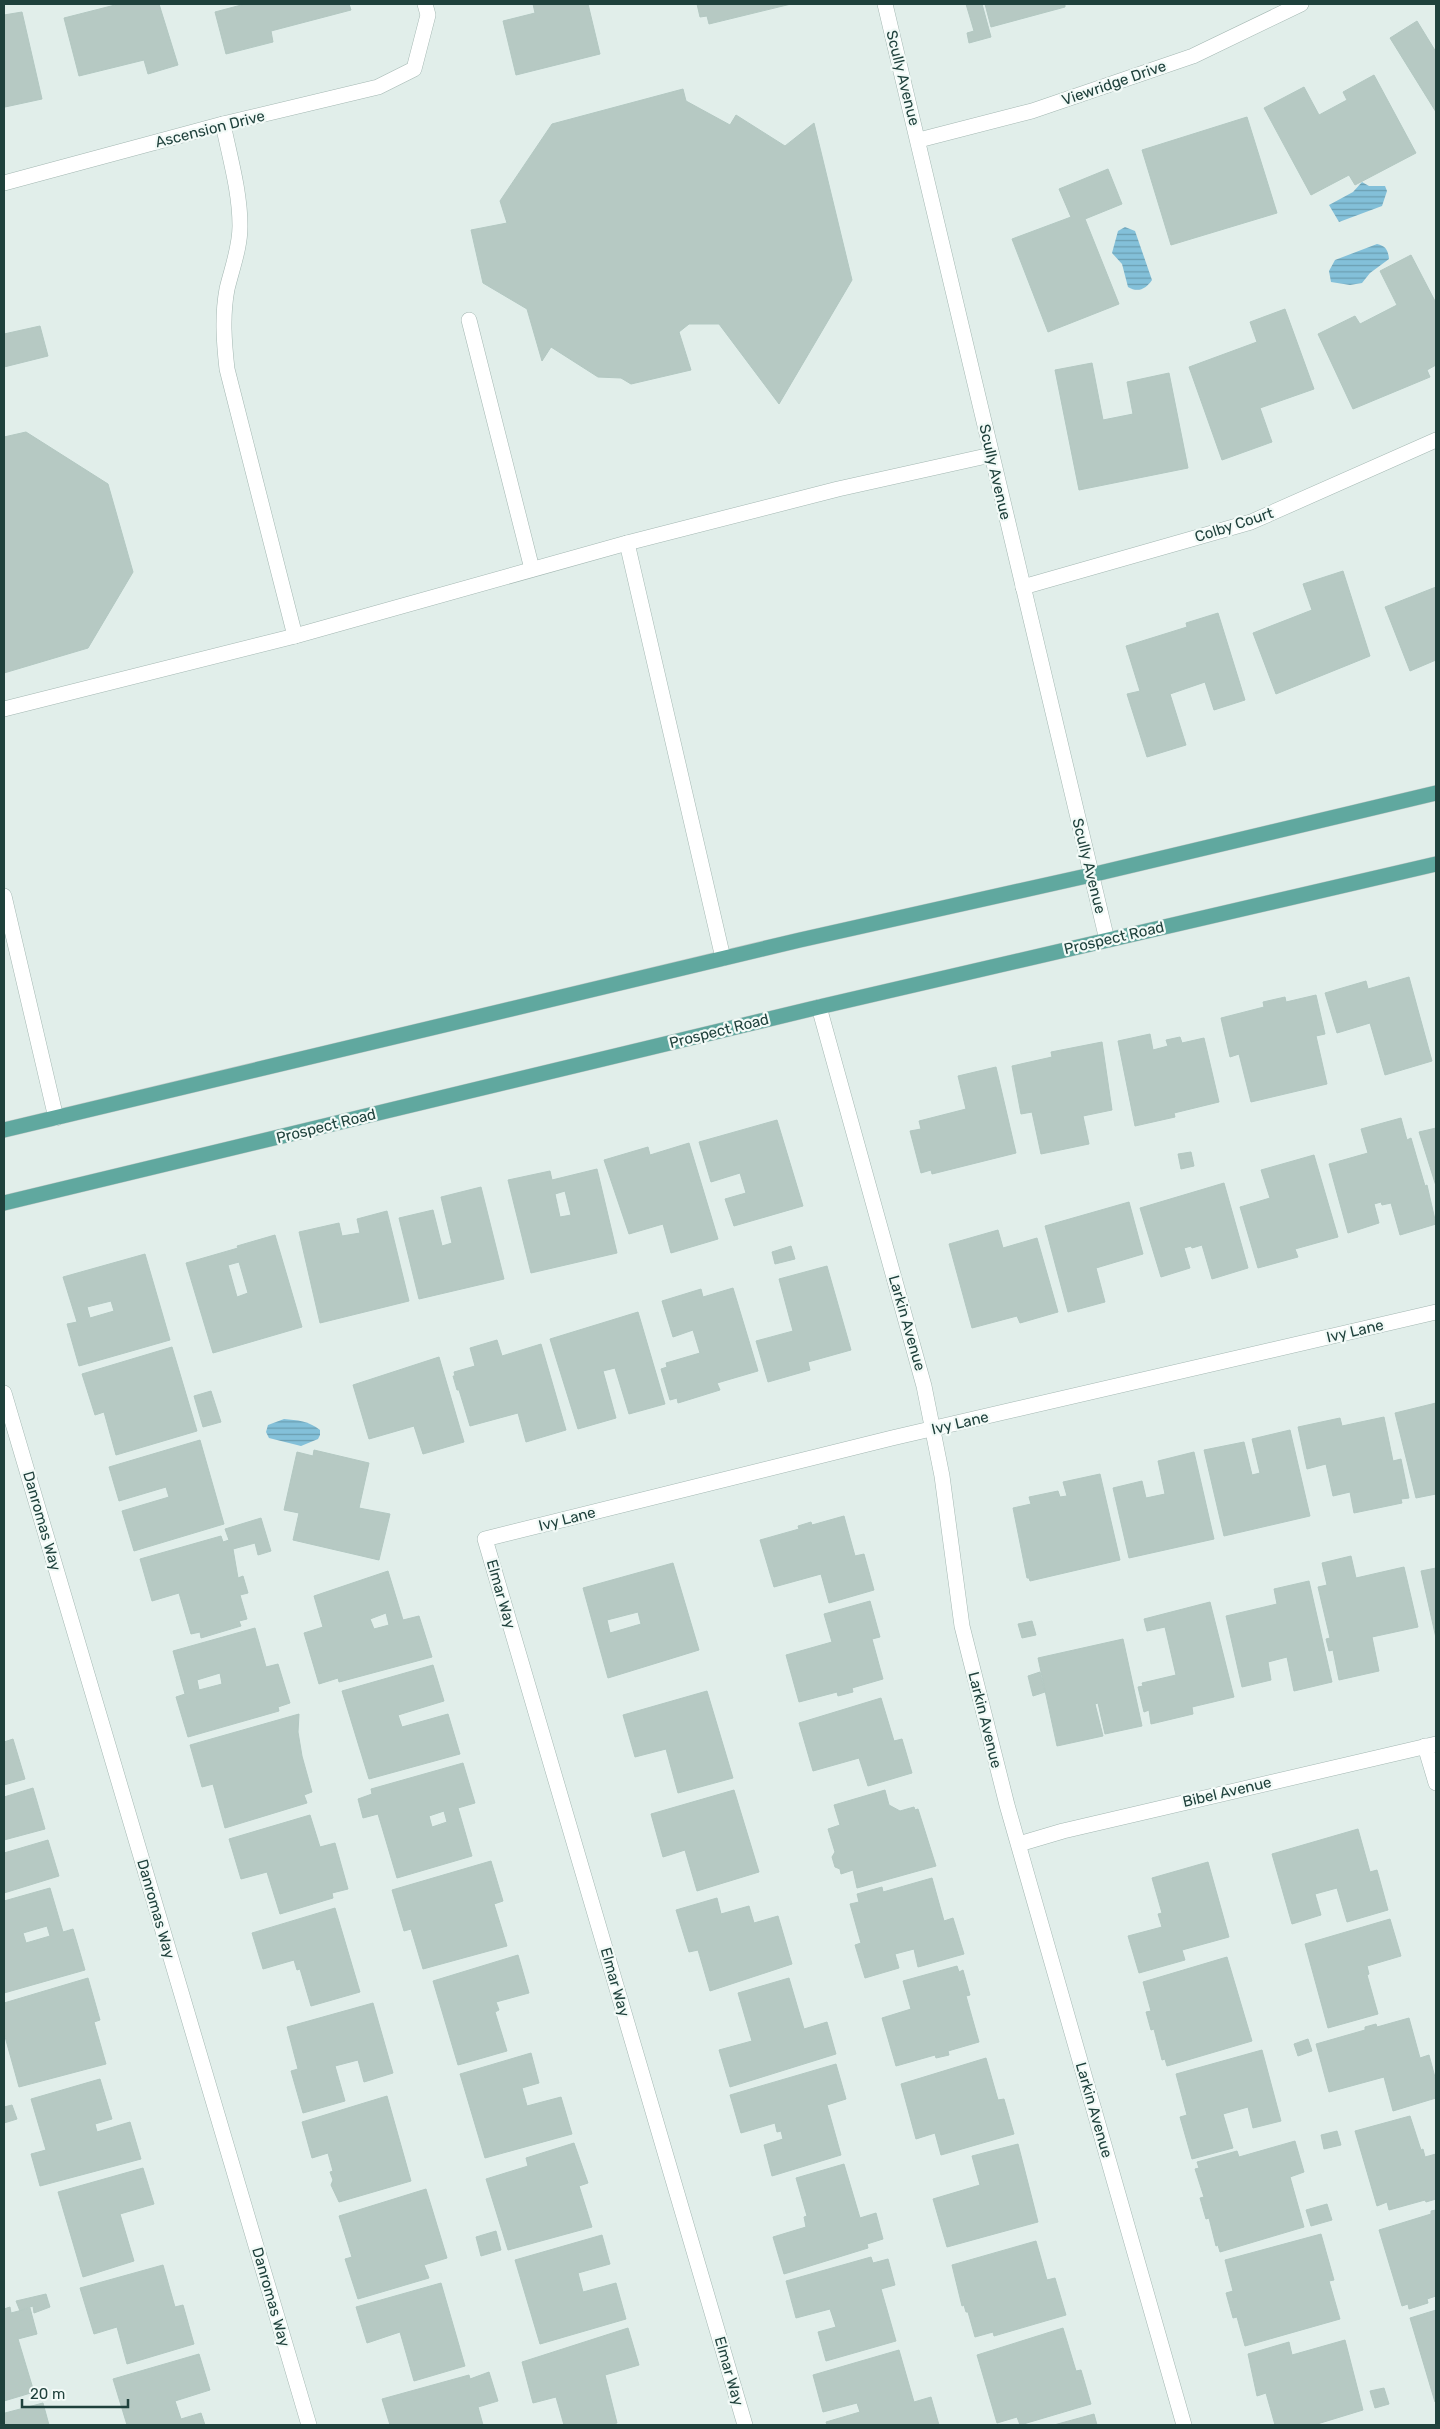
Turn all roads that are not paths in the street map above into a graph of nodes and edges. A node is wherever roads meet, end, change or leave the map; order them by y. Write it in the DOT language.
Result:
graph roads {
  1 [pos="425,4"];
  2 [pos="885,4"];
  3 [pos="1302,4"];
  4 [pos="223,124"];
  5 [pos="919,140"];
  6 [pos="4,183"];
  7 [pos="469,320"];
  8 [pos="1436,440"];
  9 [pos="991,455"];
  10 [pos="627,543"];
  11 [pos="532,569"];
  12 [pos="1022,587"];
  13 [pos="295,636"];
  14 [pos="4,710"];
  15 [pos="1436,793"];
  16 [pos="1436,864"];
  17 [pos="1090,876"];
  18 [pos="4,896"];
  19 [pos="1107,940"];
  20 [pos="723,958"];
  21 [pos="819,1007"];
  22 [pos="56,1118"];
  23 [pos="4,1130"];
  24 [pos="4,1203"];
  25 [pos="1436,1312"];
  26 [pos="4,1393"];
  27 [pos="934,1430"];
  28 [pos="485,1539"];
  29 [pos="1431,1745"];
  30 [pos="1436,1783"];
  31 [pos="1019,1844"];
  32 [pos="309,2425"];
  33 [pos="745,2425"];
  34 [pos="1184,2425"];
  1 -- 4 [label="street, Ascension Drive"];
  2 -- 5 [label="street, Scully Avenue"];
  3 -- 5 [label="street, Viewridge Drive"];
  4 -- 6 [label="street, Ascension Drive"];
  4 -- 13 [label="street"];
  5 -- 9 [label="street, Scully Avenue"];
  7 -- 11 [label="street"];
  8 -- 12 [label="street, Colby Court"];
  9 -- 10 [label="street"];
  9 -- 12 [label="street, Scully Avenue"];
  10 -- 11 [label="street"];
  10 -- 20 [label="street"];
  11 -- 13 [label="street"];
  12 -- 17 [label="street, Scully Avenue"];
  13 -- 14 [label="street"];
  15 -- 17 [label="main road"];
  16 -- 19 [label="main road, Prospect Road"];
  17 -- 19 [label="street, Scully Avenue"];
  17 -- 20 [label="main road"];
  18 -- 22 [label="street"];
  19 -- 21 [label="main road, Prospect Road"];
  20 -- 22 [label="main road"];
  21 -- 24 [label="main road, Prospect Road"];
  21 -- 27 [label="street, Larkin Avenue"];
  22 -- 23 [label="main road"];
  25 -- 27 [label="street, Ivy Lane"];
  26 -- 32 [label="street, Danromas Way"];
  27 -- 28 [label="street, Ivy Lane"];
  27 -- 31 [label="street, Larkin Avenue"];
  28 -- 33 [label="street, Elmar Way"];
  29 -- 30 [label="street"];
  29 -- 31 [label="street, Bibel Avenue"];
  31 -- 34 [label="street, Larkin Avenue"];
}
